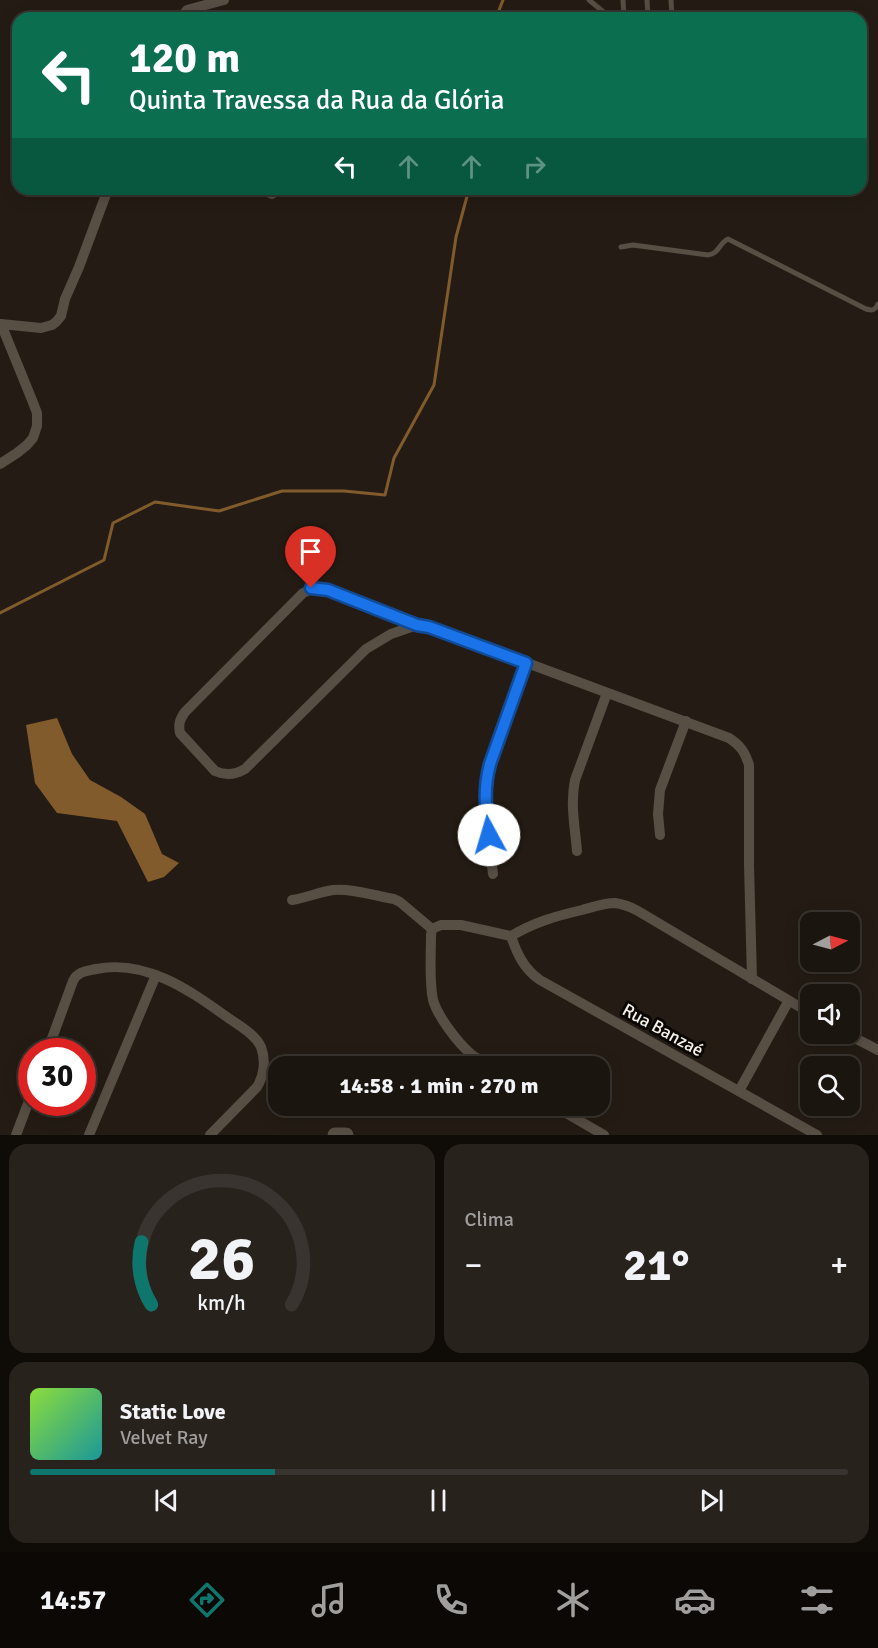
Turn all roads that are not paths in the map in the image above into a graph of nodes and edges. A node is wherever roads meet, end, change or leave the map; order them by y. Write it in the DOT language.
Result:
graph roads {
  1 [pos="224,0"];
  2 [pos="589,0"];
  3 [pos="184,12"];
  4 [pos="603,12"];
  5 [pos="105,195"];
  6 [pos="621,247"];
  7 [pos="878,304"];
  8 [pos="1,322"];
  9 [pos="0,464"];
  10 [pos="417,625"];
  11 [pos="526,663"];
  12 [pos="607,693"];
  13 [pos="686,722"];
  14 [pos="660,835"];
  15 [pos="577,851"];
  16 [pos="493,874"];
  17 [pos="292,900"];
  18 [pos="432,929"];
  19 [pos="511,936"];
  20 [pos="156,975"];
  21 [pos="752,979"];
  22 [pos="788,1002"];
  23 [pos="800,1008"];
  24 [pos="52,1038"];
  25 [pos="860,1040"];
  26 [pos="878,1050"];
  27 [pos="476,1056"];
  28 [pos="739,1091"];
  29 [pos="23,1116"];
  30 [pos="571,1116"];
  31 [pos="15,1135"];
  32 [pos="89,1135"];
  33 [pos="210,1135"];
  34 [pos="335,1135"];
  35 [pos="346,1135"];
  36 [pos="603,1135"];
  37 [pos="817,1135"];
  1 -- 3 [label="street"];
  2 -- 4 [label="lane"];
  5 -- 8 [label="street"];
  6 -- 7 [label="lane"];
  8 -- 9 [label="street"];
  10 -- 10 [label="street"];
  10 -- 11 [label="street"];
  11 -- 12 [label="street"];
  11 -- 16 [label="street"];
  12 -- 13 [label="street"];
  12 -- 15 [label="street"];
  13 -- 14 [label="street"];
  13 -- 21 [label="street"];
  17 -- 18 [label="street"];
  18 -- 19 [label="street"];
  18 -- 27 [label="street"];
  19 -- 21 [label="street"];
  19 -- 28 [label="street, Rua Banzaé"];
  20 -- 24 [label="street"];
  20 -- 32 [label="street"];
  20 -- 33 [label="street"];
  21 -- 22 [label="street"];
  22 -- 23 [label="street"];
  22 -- 28 [label="street"];
  25 -- 26 [label="street"];
  28 -- 37 [label="street, Rua Banzaé"];
  29 -- 31 [label="street"];
  30 -- 36 [label="street"];
  34 -- 35 [label="main road"];
}
